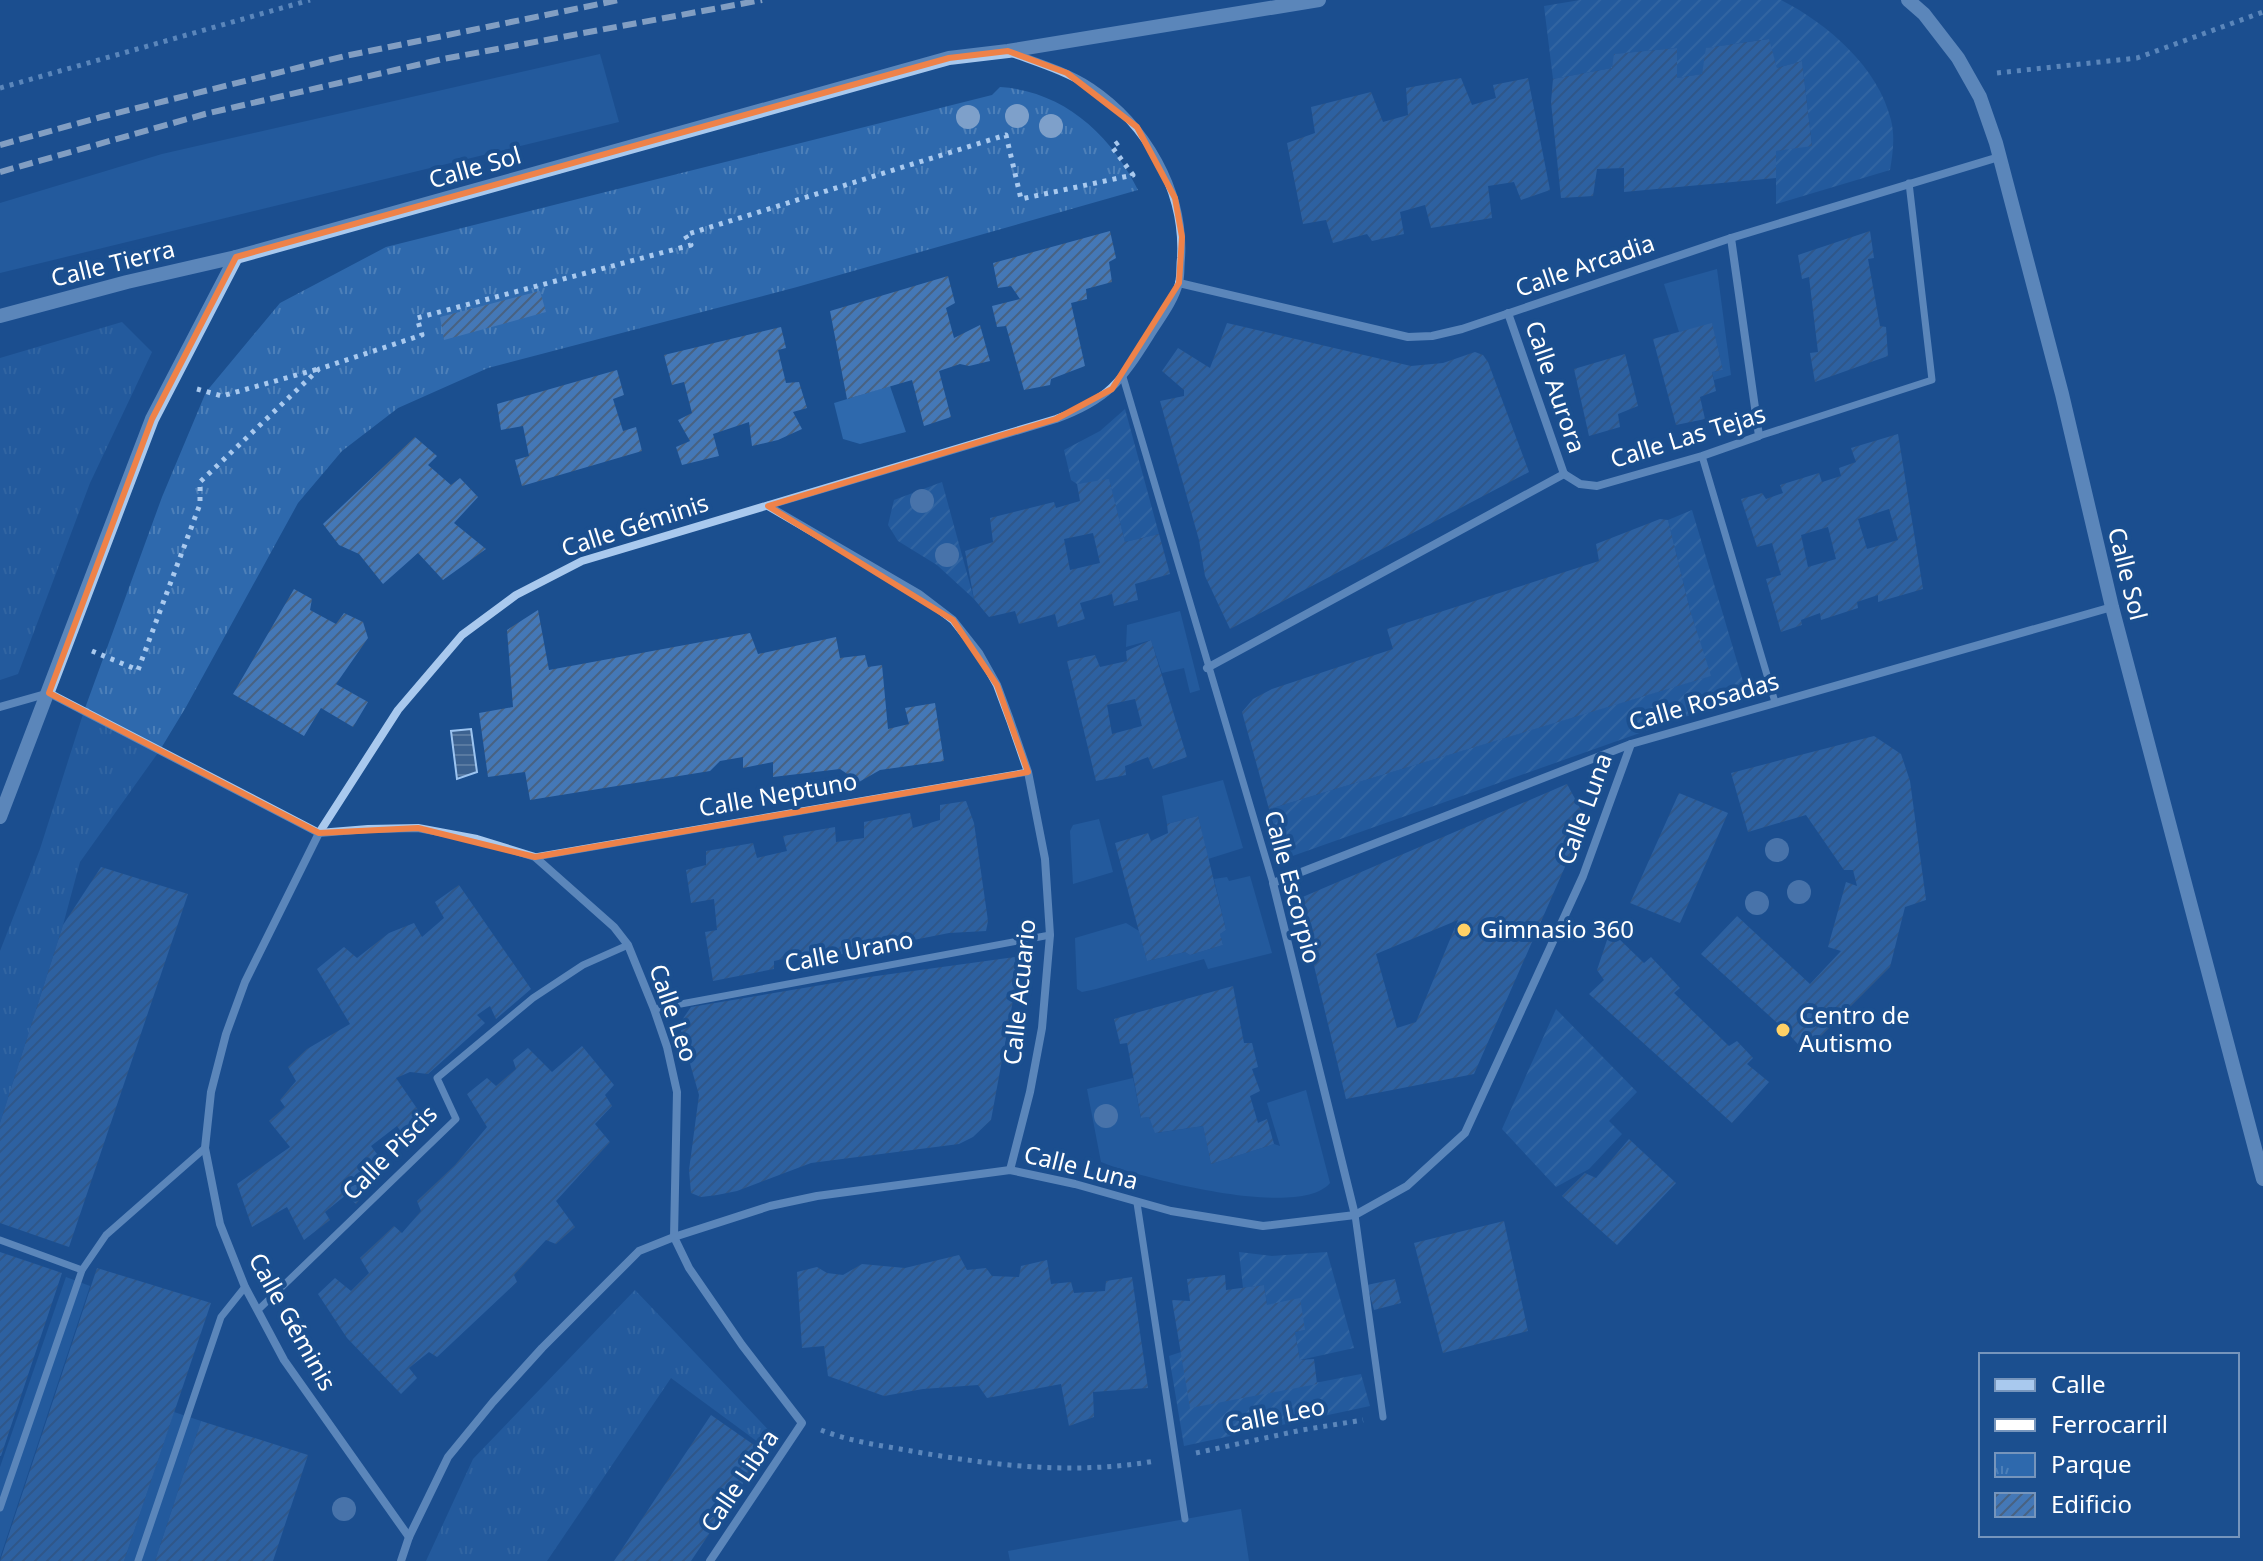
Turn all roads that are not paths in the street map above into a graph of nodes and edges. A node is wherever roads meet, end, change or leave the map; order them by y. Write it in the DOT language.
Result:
graph roads {
  1 [pos="1319,0"];
  2 [pos="1908,0"];
  3 [pos="1008,51"];
  4 [pos="1999,157"];
  5 [pos="1909,183"];
  6 [pos="1731,238"];
  7 [pos="236,257"];
  8 [pos="1179,283"];
  9 [pos="1508,313"];
  10 [pos="0,316"];
  11 [pos="1123,377"];
  12 [pos="1759,436"];
  13 [pos="1702,456"];
  14 [pos="1564,474"];
  15 [pos="768,506"];
  16 [pos="2112,607"];
  17 [pos="1207,668"];
  18 [pos="49,693"];
  19 [pos="1775,702"];
  20 [pos="0,707"];
  21 [pos="1631,744"];
  22 [pos="1028,772"];
  23 [pos="0,817"];
  24 [pos="319,833"];
  25 [pos="535,857"];
  26 [pos="1273,883"];
  27 [pos="1050,935"];
  28 [pos="628,945"];
  29 [pos="654,1009"];
  30 [pos="205,1148"];
  31 [pos="1010,1170"];
  32 [pos="2263,1179"];
  33 [pos="1137,1203"];
  34 [pos="1355,1215"];
  35 [pos="674,1237"];
  36 [pos="0,1240"];
  37 [pos="82,1270"];
  38 [pos="245,1287"];
  39 [pos="258,1310"];
  40 [pos="1383,1417"];
  41 [pos="802,1423"];
  42 [pos="0,1508"];
  43 [pos="1185,1519"];
  44 [pos="409,1537"];
  45 [pos="138,1561"];
  46 [pos="401,1561"];
  47 [pos="710,1561"];
  1 -- 3 [label="street, Calle Sol"];
  2 -- 4 [label="street, Calle Sol"];
  3 -- 7 [label="street, Calle Sol"];
  3 -- 8 [label="street, Calle Géminis"];
  4 -- 5 [label="street, Calle Arcadia"];
  4 -- 16 [label="street, Calle Sol"];
  5 -- 6 [label="street, Calle Arcadia"];
  5 -- 12 [label="street, Calle Las Tejas"];
  6 -- 9 [label="street, Calle Arcadia"];
  6 -- 12 [label="street"];
  7 -- 10 [label="street, Calle Tierra"];
  7 -- 18 [label="street"];
  8 -- 9 [label="street, Calle Arcadia"];
  8 -- 11 [label="street, Calle Géminis"];
  9 -- 14 [label="street, Calle Aurora"];
  11 -- 15 [label="street, Calle Géminis"];
  11 -- 17 [label="street, Calle Escorpio"];
  12 -- 13 [label="street, Calle Las Tejas"];
  13 -- 14 [label="street, Calle Las Tejas"];
  13 -- 19 [label="street"];
  14 -- 17 [label="street"];
  15 -- 22 [label="street, Calle Acuario"];
  15 -- 24 [label="street, Calle Géminis"];
  16 -- 19 [label="street, Calle Rosadas"];
  16 -- 32 [label="street, Calle Sol"];
  17 -- 26 [label="street, Calle Escorpio"];
  18 -- 20 [label="street"];
  18 -- 23 [label="street"];
  18 -- 24 [label="street"];
  19 -- 21 [label="street, Calle Rosadas"];
  21 -- 26 [label="street, Calle Rosadas"];
  21 -- 34 [label="street, Calle Luna"];
  22 -- 25 [label="street, Calle Neptuno"];
  22 -- 27 [label="street, Calle Acuario"];
  24 -- 25 [label="street, Calle Leo"];
  24 -- 30 [label="street, Calle Géminis"];
  25 -- 28 [label="street, Calle Leo"];
  26 -- 34 [label="street, Calle Escorpio"];
  27 -- 29 [label="street, Calle Urano"];
  27 -- 31 [label="street, Calle Acuario"];
  28 -- 29 [label="street, Calle Leo"];
  28 -- 39 [label="street, Calle Piscis"];
  29 -- 35 [label="street, Calle Leo"];
  30 -- 37 [label="street"];
  30 -- 38 [label="street, Calle Géminis"];
  31 -- 33 [label="street, Calle Luna"];
  31 -- 35 [label="street, Calle Luna"];
  33 -- 34 [label="street, Calle Luna"];
  33 -- 43 [label="street"];
  34 -- 40 [label="street, Calle Escorpio"];
  35 -- 41 [label="street, Calle Leo"];
  35 -- 44 [label="street, Calle Luna"];
  36 -- 37 [label="street"];
  37 -- 42 [label="street"];
  38 -- 39 [label="street, Calle Géminis"];
  38 -- 45 [label="street"];
  39 -- 44 [label="street, Calle Géminis"];
  41 -- 47 [label="street, Calle Libra"];
  44 -- 46 [label="street, Calle Luna"];
}
